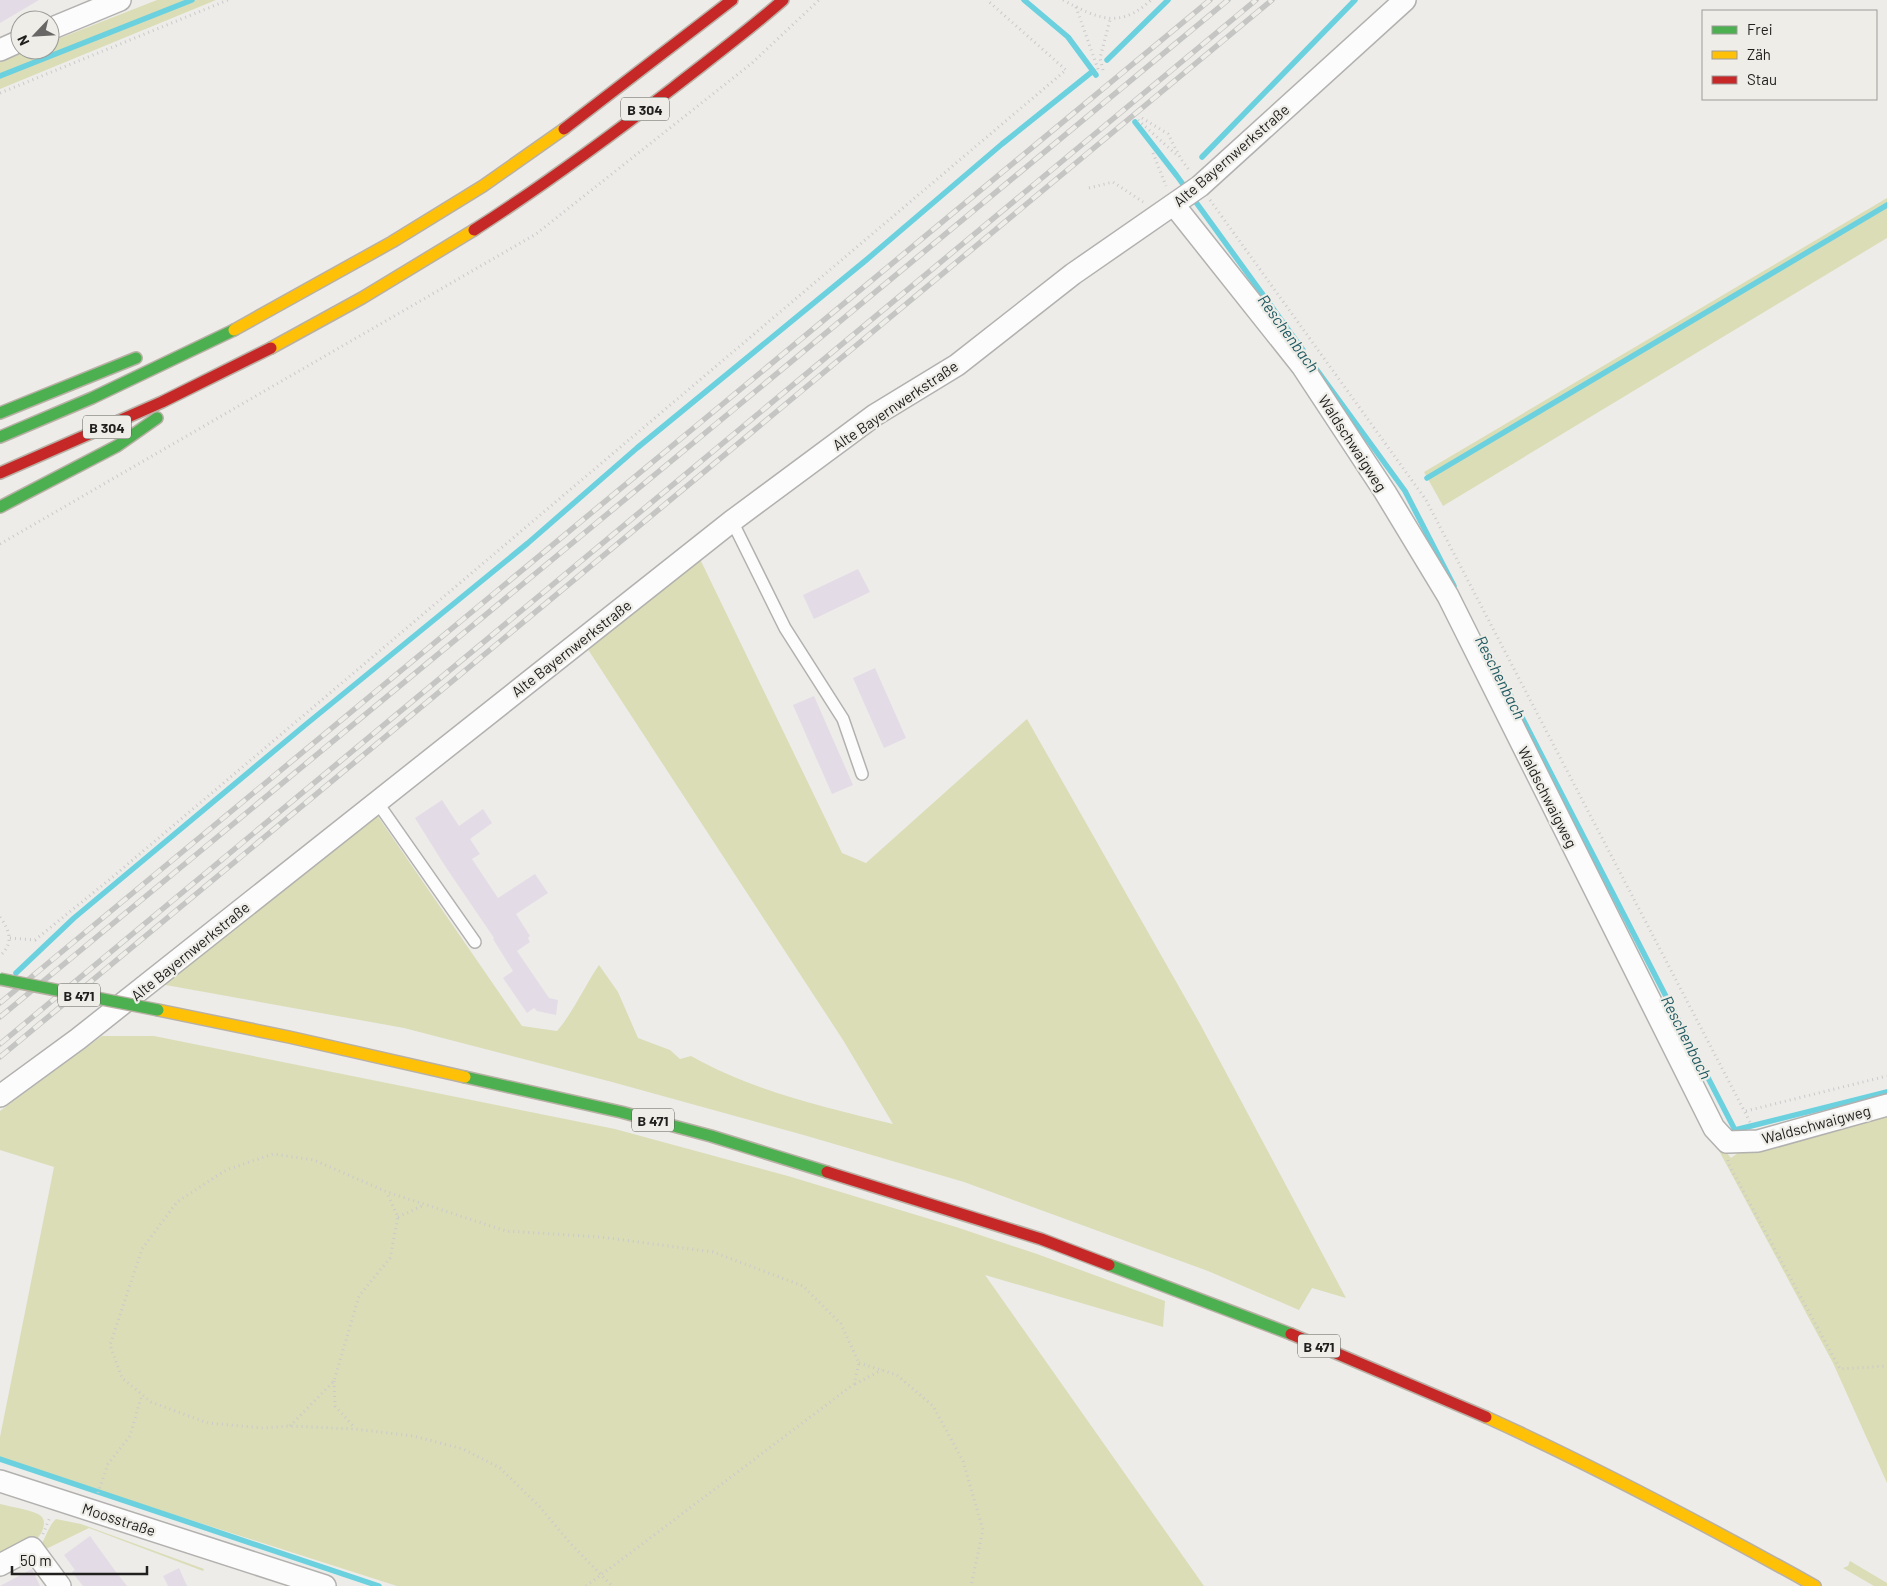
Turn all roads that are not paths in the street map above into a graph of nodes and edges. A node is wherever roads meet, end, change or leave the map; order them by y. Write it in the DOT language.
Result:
graph roads {
  1 [pos="120,0"];
  2 [pos="732,0"];
  3 [pos="782,0"];
  4 [pos="1405,0"];
  5 [pos="76,8"];
  6 [pos="60,21"];
  7 [pos="1172,206"];
  8 [pos="198,348"];
  9 [pos="164,350"];
  10 [pos="146,354"];
  11 [pos="213,378"];
  12 [pos="0,412"];
  13 [pos="0,437"];
  14 [pos="0,473"];
  15 [pos="0,507"];
  16 [pos="732,521"];
  17 [pos="862,774"];
  18 [pos="377,802"];
  19 [pos="474,942"];
  20 [pos="0,979"];
  21 [pos="0,1096"];
  22 [pos="1887,1105"];
  23 [pos="0,1481"];
  24 [pos="0,1564"];
  25 [pos="60,1586"];
  26 [pos="325,1586"];
  27 [pos="1815,1586"];
  1 -- 5 [label="street"];
  2 -- 8 [label="highway, B 304"];
  3 -- 11 [label="highway, B 304"];
  4 -- 7 [label="street, Alte Bayernwerkstraße"];
  5 -- 6 [label="street"];
  7 -- 16 [label="street, Alte Bayernwerkstraße"];
  7 -- 22 [label="street, Waldschwaigweg"];
  8 -- 9 [label="highway"];
  8 -- 13 [label="highway, B 304"];
  10 -- 12 [label="highway"];
  11 -- 14 [label="highway, B 304"];
  11 -- 15 [label="highway"];
  16 -- 17 [label="lane"];
  16 -- 18 [label="street, Alte Bayernwerkstraße"];
  18 -- 19 [label="lane"];
  18 -- 21 [label="street, Alte Bayernwerkstraße"];
  20 -- 27 [label="highway, B 471, bridge"];
  23 -- 26 [label="street, Moosstraße"];
  24 -- 25 [label="street"];
}
